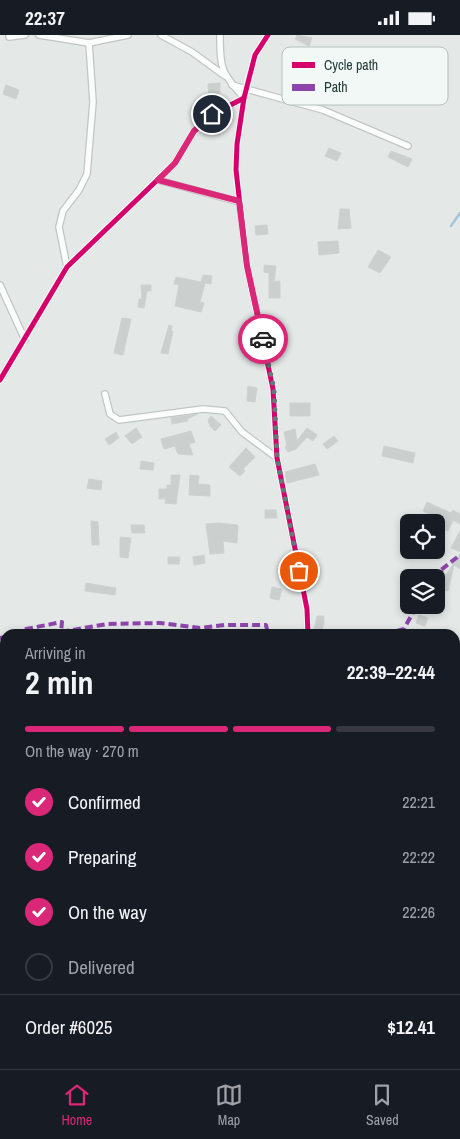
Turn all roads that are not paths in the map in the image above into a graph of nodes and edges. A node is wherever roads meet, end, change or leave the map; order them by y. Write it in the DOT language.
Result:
graph roads {
  1 [pos="25,35"];
  2 [pos="40,35"];
  3 [pos="128,35"];
  4 [pos="161,35"];
  5 [pos="220,35"];
  6 [pos="268,35"];
  7 [pos="9,37"];
  8 [pos="62,37"];
  9 [pos="88,43"];
  10 [pos="224,76"];
  11 [pos="232,85"];
  12 [pos="246,88"];
  13 [pos="244,97"];
  14 [pos="282,98"];
  15 [pos="306,105"];
  16 [pos="408,146"];
  17 [pos="158,180"];
  18 [pos="239,201"];
  19 [pos="67,267"];
  20 [pos="0,285"];
  21 [pos="25,340"];
  22 [pos="0,380"];
  23 [pos="106,394"];
  24 [pos="277,457"];
  25 [pos="308,629"];
  1 -- 7 [label="street"];
  2 -- 8 [label="street"];
  3 -- 9 [label="street"];
  4 -- 10 [label="street"];
  5 -- 10 [label="street"];
  6 -- 12 [label="street"];
  8 -- 9 [label="street"];
  9 -- 19 [label="street"];
  10 -- 11 [label="street"];
  11 -- 12 [label="street"];
  11 -- 13 [label="street"];
  12 -- 13 [label="street"];
  12 -- 14 [label="street"];
  13 -- 17 [label="street"];
  13 -- 18 [label="street"];
  15 -- 16 [label="street"];
  17 -- 18 [label="street"];
  17 -- 19 [label="street"];
  18 -- 24 [label="street"];
  19 -- 21 [label="street"];
  20 -- 21 [label="street"];
  21 -- 22 [label="street"];
  23 -- 24 [label="street"];
  24 -- 25 [label="street"];
}
